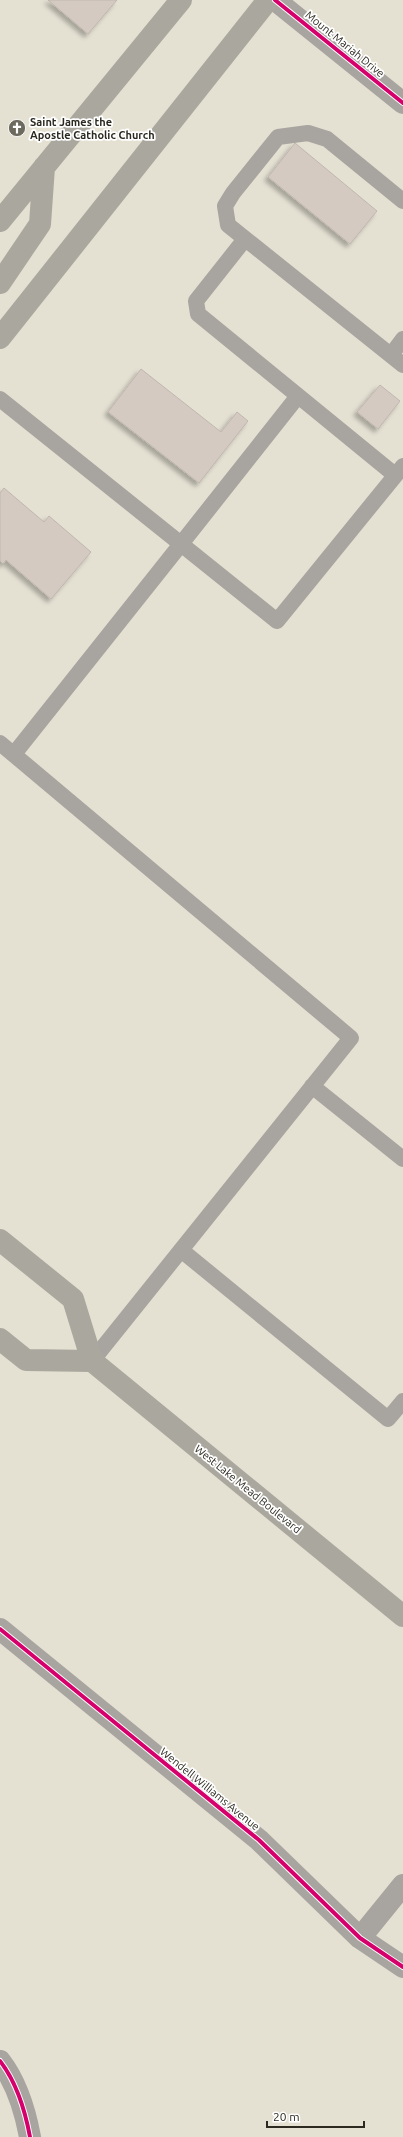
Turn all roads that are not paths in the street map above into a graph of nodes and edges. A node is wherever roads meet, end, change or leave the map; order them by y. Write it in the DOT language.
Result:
graph roads {
  1 [pos="181,0"];
  2 [pos="268,0"];
  3 [pos="275,0"];
  4 [pos="403,103"];
  5 [pos="44,167"];
  6 [pos="403,201"];
  7 [pos="0,221"];
  8 [pos="245,239"];
  9 [pos="0,283"];
  10 [pos="0,338"];
  11 [pos="403,339"];
  12 [pos="397,360"];
  13 [pos="298,396"];
  14 [pos="0,399"];
  15 [pos="399,470"];
  16 [pos="181,544"];
  17 [pos="0,743"];
  18 [pos="14,754"];
  19 [pos="312,1086"];
  20 [pos="403,1159"];
  21 [pos="0,1240"];
  22 [pos="181,1250"];
  23 [pos="0,1339"];
  24 [pos="92,1361"];
  25 [pos="403,1401"];
  26 [pos="403,1616"];
  27 [pos="0,1629"];
  28 [pos="403,1885"];
  29 [pos="360,1938"];
  30 [pos="403,1967"];
  31 [pos="0,2061"];
  32 [pos="30,2137"];
  1 -- 5 [label="main road"];
  2 -- 10 [label="main road"];
  3 -- 4 [label="street, Mount Mariah Drive"];
  5 -- 7 [label="main road"];
  5 -- 9 [label="main road"];
  6 -- 8 [label="lane"];
  8 -- 12 [label="lane"];
  8 -- 13 [label="lane"];
  11 -- 12 [label="lane"];
  13 -- 15 [label="lane"];
  13 -- 16 [label="lane"];
  14 -- 16 [label="lane"];
  15 -- 16 [label="lane"];
  16 -- 18 [label="lane"];
  17 -- 18 [label="lane"];
  18 -- 19 [label="lane"];
  19 -- 20 [label="lane"];
  19 -- 22 [label="lane"];
  21 -- 24 [label="main road"];
  22 -- 24 [label="lane"];
  22 -- 25 [label="lane"];
  23 -- 24 [label="main road"];
  24 -- 26 [label="main road, West Lake Mead Boulevard"];
  27 -- 29 [label="street, Wendell Williams Avenue"];
  28 -- 29 [label="street"];
  29 -- 30 [label="street, Wendell Williams Avenue"];
  31 -- 32 [label="street"];
}
